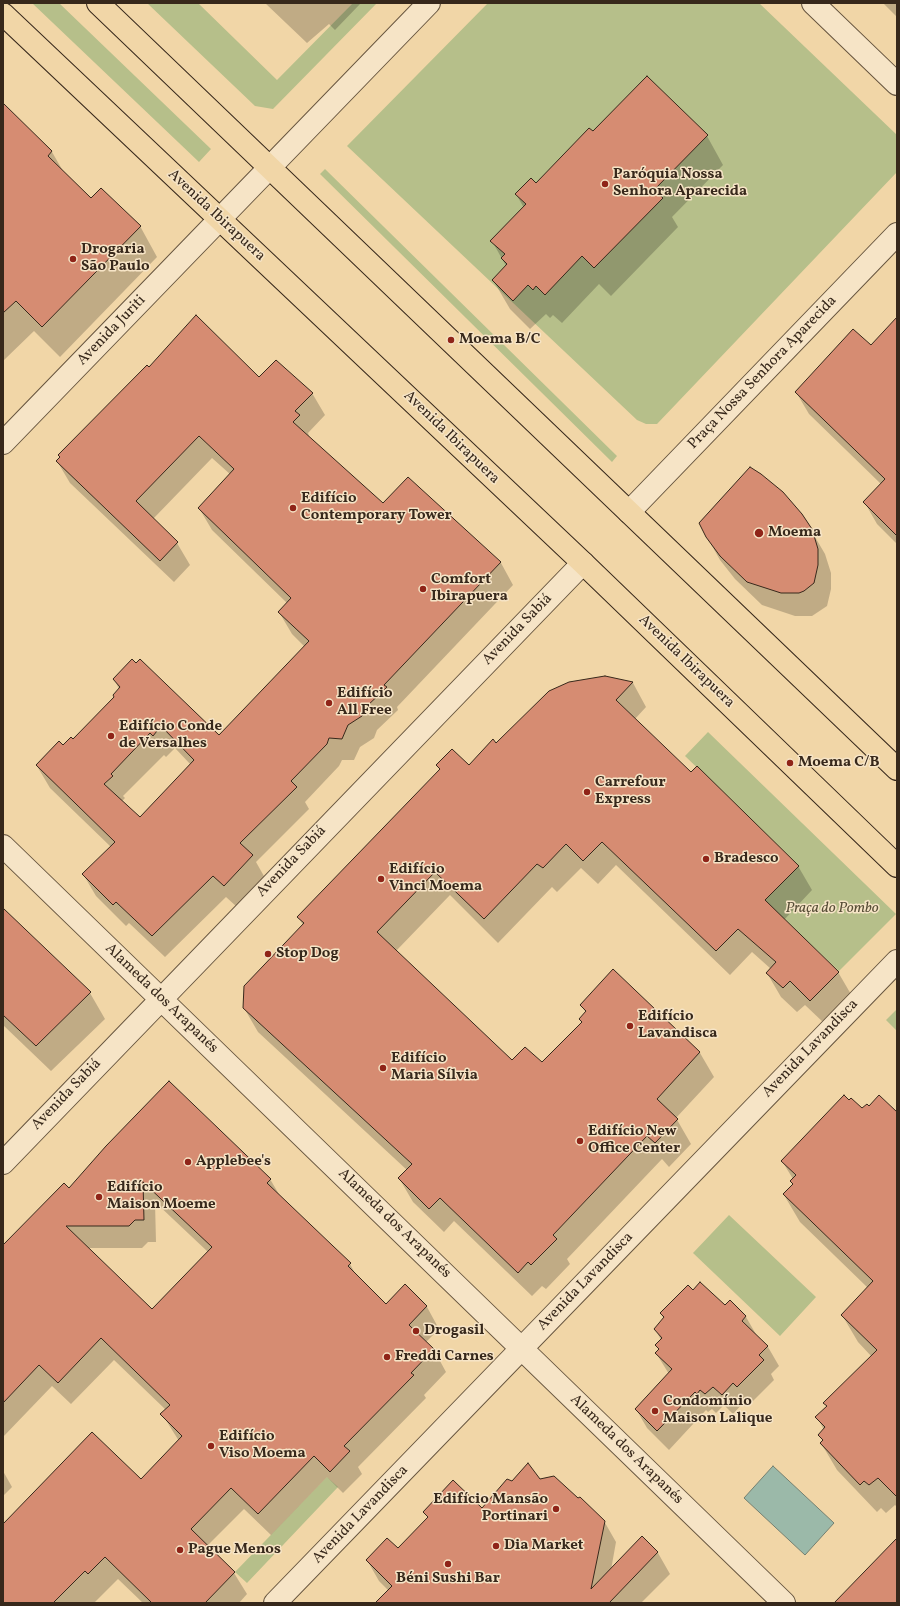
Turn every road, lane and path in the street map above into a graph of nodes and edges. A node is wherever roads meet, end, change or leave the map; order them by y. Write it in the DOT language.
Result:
graph roads {
  1 [pos="98,3"];
  2 [pos="429,3"];
  3 [pos="813,3"];
  4 [pos="3,14"];
  5 [pos="897,84"];
  6 [pos="271,168"];
  7 [pos="220,219"];
  8 [pos="897,234"];
  9 [pos="3,443"];
  10 [pos="629,512"];
  11 [pos="582,563"];
  12 [pos="897,770"];
  13 [pos="3,846"];
  14 [pos="897,866"];
  15 [pos="897,961"];
  16 [pos="161,998"];
  17 [pos="3,1163"];
  18 [pos="522,1348"];
  19 [pos="275,1603"];
  20 [pos="784,1603"];
  1 -- 6 [label="main road"];
  2 -- 6 [label="street"];
  3 -- 5 [label="street"];
  4 -- 7 [label="main road, Avenida Ibirapuera"];
  6 -- 7 [label="street, Avenida Juriti"];
  6 -- 10 [label="main road"];
  7 -- 9 [label="street, Avenida Juriti"];
  7 -- 11 [label="main road, Avenida Ibirapuera"];
  8 -- 10 [label="street, Praça Nossa Senhora Aparecida"];
  10 -- 12 [label="main road"];
  11 -- 14 [label="main road, Avenida Ibirapuera"];
  11 -- 16 [label="street, Avenida Sabiá"];
  13 -- 16 [label="street, Alameda dos Arapanés"];
  15 -- 18 [label="street, Avenida Lavandisca"];
  16 -- 17 [label="street, Avenida Sabiá"];
  16 -- 18 [label="street, Alameda dos Arapanés"];
  18 -- 19 [label="street, Avenida Lavandisca"];
  18 -- 20 [label="street, Alameda dos Arapanés"];
}
